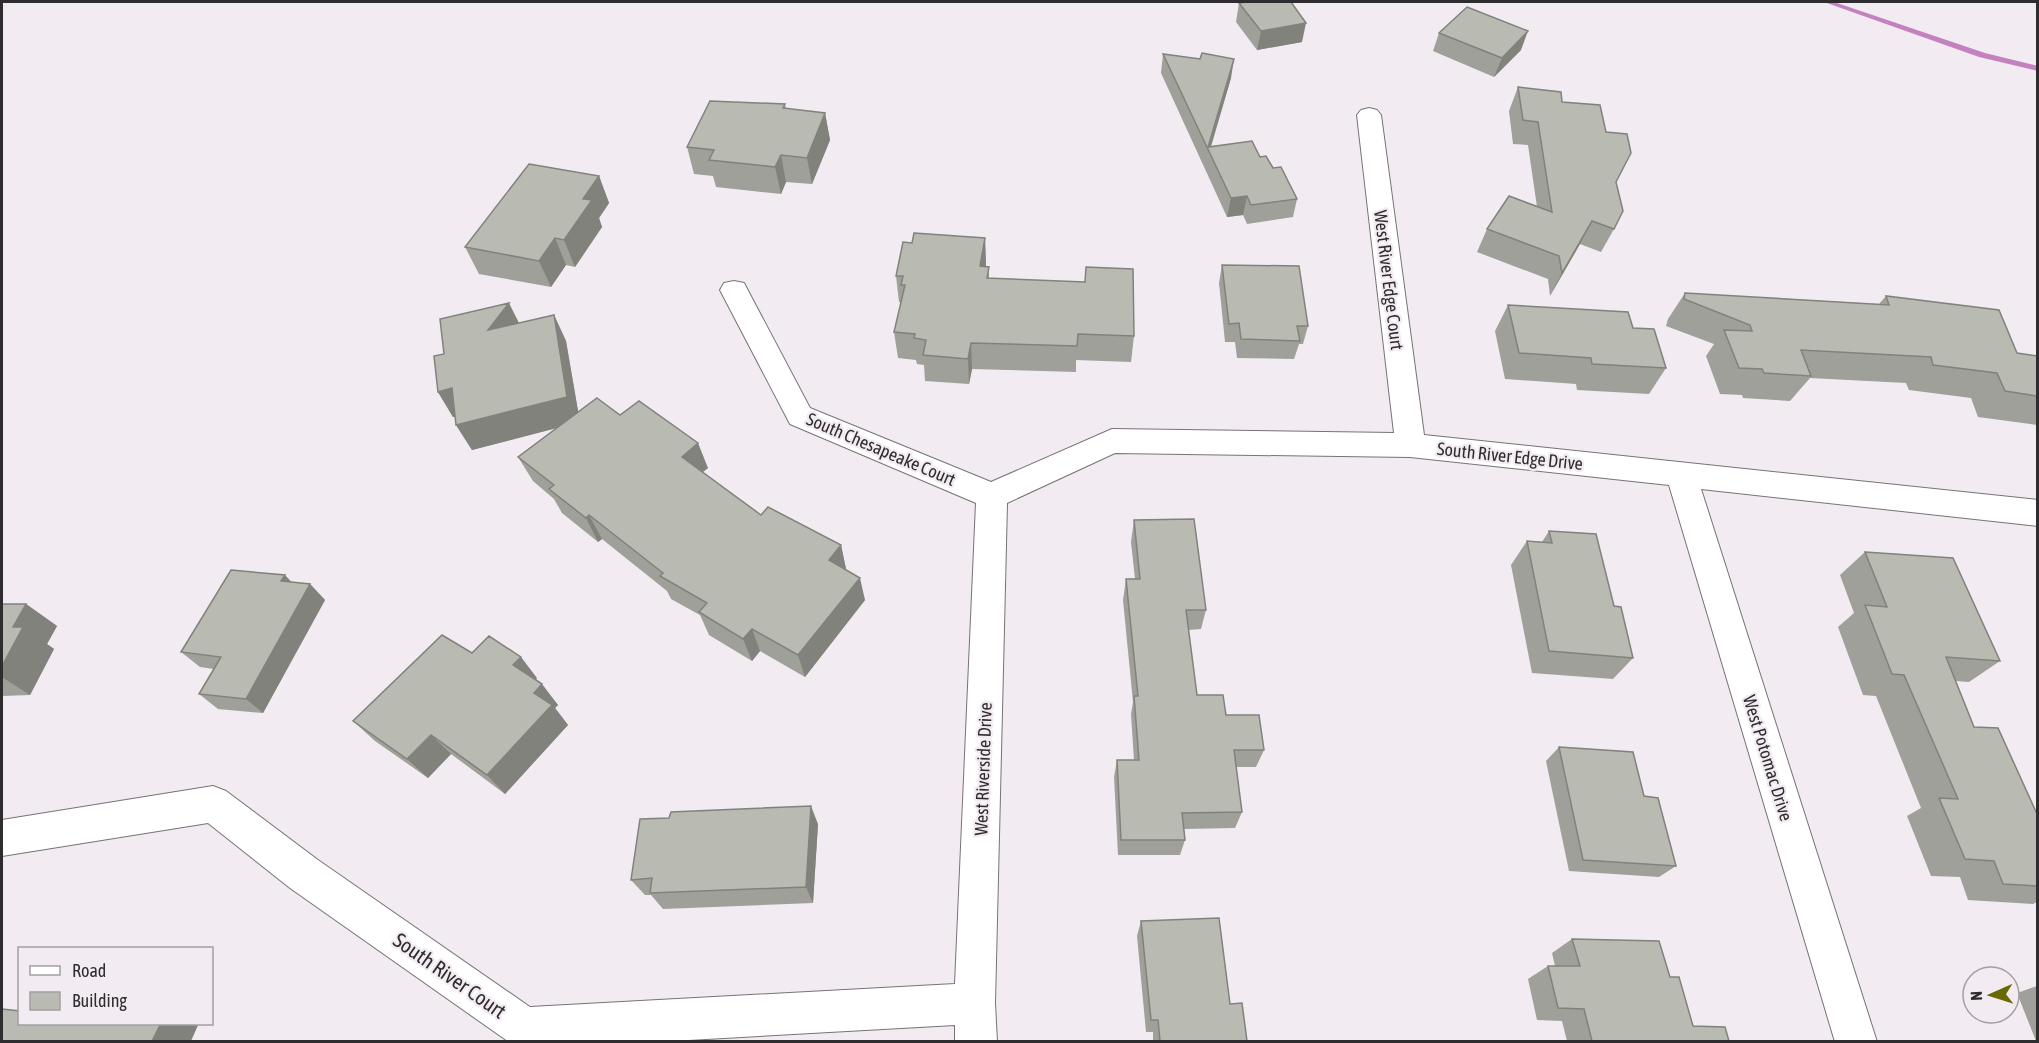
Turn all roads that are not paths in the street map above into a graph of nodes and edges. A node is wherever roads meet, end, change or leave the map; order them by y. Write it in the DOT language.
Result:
graph roads {
  1 [pos="1369,115"];
  2 [pos="734,290"];
  3 [pos="1410,445"];
  4 [pos="1680,475"];
  5 [pos="992,496"];
  6 [pos="2037,513"];
  7 [pos="2,838"];
  8 [pos="975,1003"];
  9 [pos="975,1041"];
  10 [pos="1856,1041"];
  1 -- 3 [label="street, West River Edge Court"];
  2 -- 5 [label="street, South Chesapeake Court"];
  3 -- 4 [label="street, South River Edge Drive"];
  3 -- 5 [label="street, South River Edge Drive"];
  4 -- 6 [label="street, South River Edge Drive"];
  4 -- 10 [label="street, West Potomac Drive"];
  5 -- 8 [label="street, West Riverside Drive"];
  7 -- 8 [label="street, South River Court"];
  8 -- 9 [label="street, West Riverside Drive"];
}
